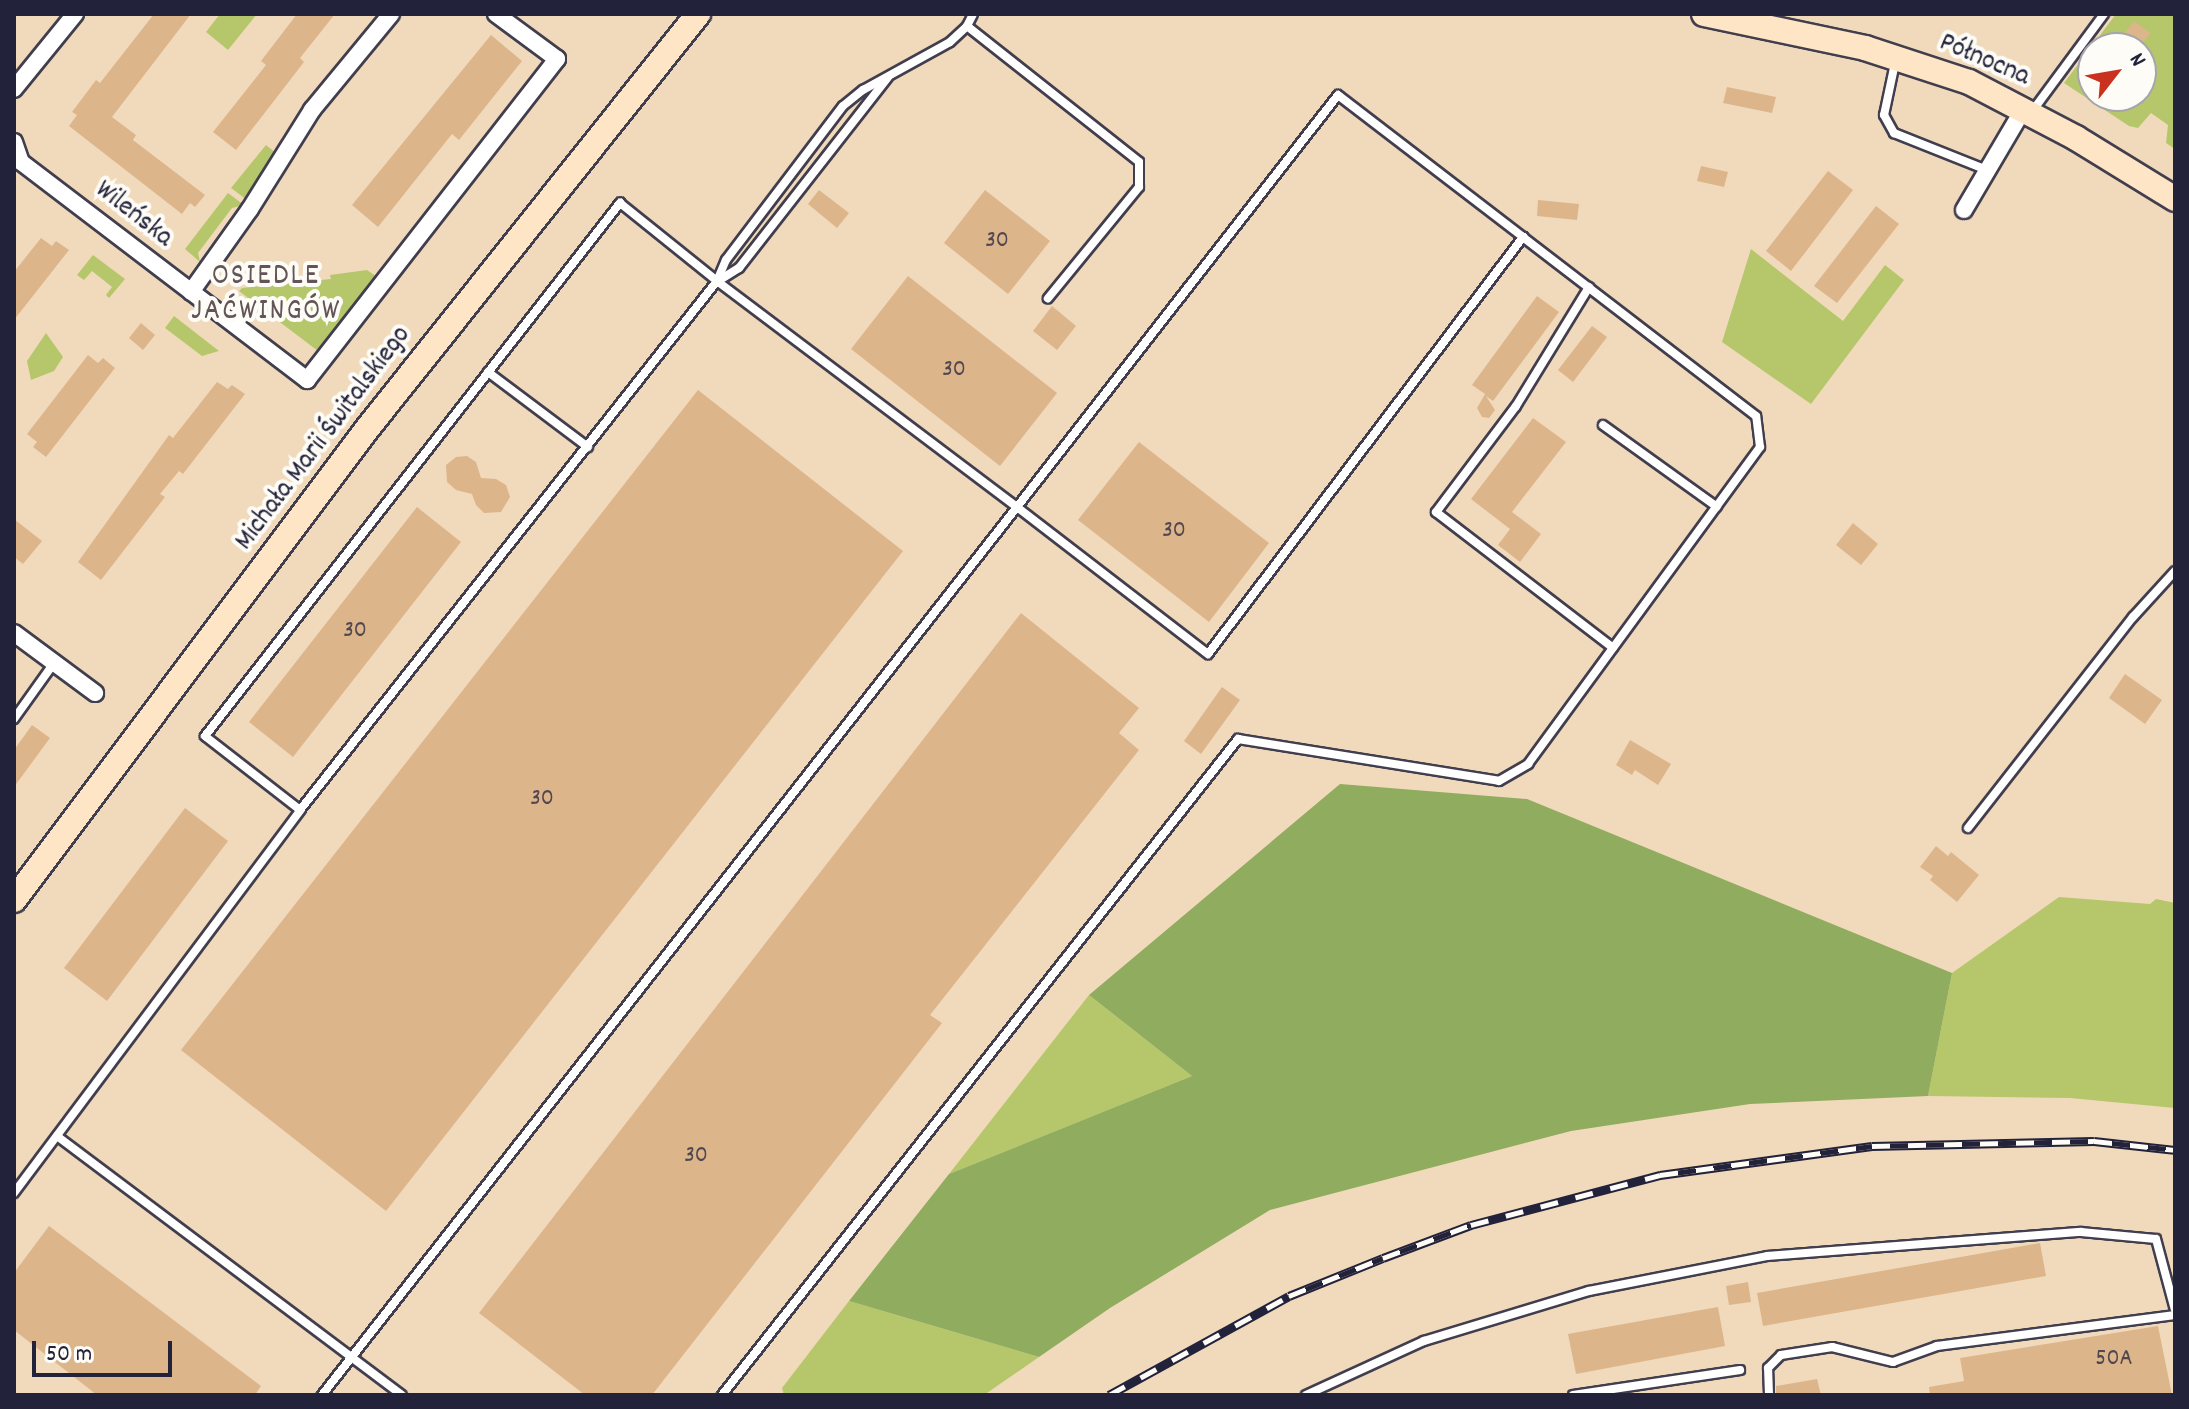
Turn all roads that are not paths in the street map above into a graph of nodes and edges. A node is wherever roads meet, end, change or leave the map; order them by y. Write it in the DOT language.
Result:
graph roads {
  1 [pos="75,14"];
  2 [pos="391,14"];
  3 [pos="496,14"];
  4 [pos="973,14"];
  5 [pos="1704,14"];
  6 [pos="2104,14"];
  7 [pos="694,16"];
  8 [pos="967,26"];
  9 [pos="1896,58"];
  10 [pos="891,74"];
  11 [pos="14,89"];
  12 [pos="2026,112"];
  13 [pos="14,142"];
  14 [pos="18,166"];
  15 [pos="1987,170"];
  16 [pos="2175,199"];
  17 [pos="1964,210"];
  18 [pos="1523,237"];
  19 [pos="717,281"];
  20 [pos="1589,287"];
  21 [pos="191,292"];
  22 [pos="1048,298"];
  23 [pos="488,372"];
  24 [pos="1603,425"];
  25 [pos="588,447"];
  26 [pos="1017,507"];
  27 [pos="1717,507"];
  28 [pos="2175,571"];
  29 [pos="14,633"];
  30 [pos="1613,648"];
  31 [pos="54,663"];
  32 [pos="95,693"];
  33 [pos="14,719"];
  34 [pos="300,810"];
  35 [pos="1968,828"];
  36 [pos="14,900"];
  37 [pos="57,1136"];
  38 [pos="14,1193"];
  39 [pos="2175,1312"];
  40 [pos="352,1356"];
  41 [pos="1740,1370"];
  42 [pos="322,1395"];
  43 [pos="402,1395"];
  44 [pos="722,1395"];
  45 [pos="1306,1395"];
  46 [pos="1573,1395"];
  47 [pos="1769,1395"];
  1 -- 11 [label="street"];
  2 -- 21 [label="street"];
  3 -- 21 [label="street, Wileńska"];
  4 -- 8 [label="lane"];
  5 -- 9 [label="main road, Północna"];
  6 -- 12 [label="lane"];
  7 -- 36 [label="main road, Michała Marii Świtalskiego"];
  8 -- 10 [label="lane"];
  8 -- 22 [label="lane"];
  9 -- 12 [label="main road, Północna"];
  9 -- 15 [label="lane"];
  10 -- 19 [label="lane"];
  10 -- 19 [label="lane"];
  12 -- 15 [label="street"];
  12 -- 16 [label="main road, Północna"];
  13 -- 14 [label="street, Wileńska"];
  14 -- 21 [label="street, Wileńska"];
  15 -- 17 [label="street"];
  18 -- 20 [label="lane"];
  18 -- 26 [label="lane"];
  18 -- 26 [label="lane"];
  19 -- 23 [label="lane"];
  19 -- 25 [label="lane"];
  19 -- 26 [label="lane"];
  20 -- 27 [label="lane"];
  20 -- 30 [label="lane"];
  23 -- 25 [label="lane"];
  23 -- 34 [label="lane"];
  24 -- 27 [label="lane"];
  25 -- 34 [label="lane"];
  26 -- 40 [label="lane"];
  27 -- 30 [label="lane"];
  28 -- 35 [label="lane"];
  29 -- 31 [label="street"];
  30 -- 44 [label="lane"];
  31 -- 32 [label="street"];
  31 -- 33 [label="lane"];
  34 -- 37 [label="lane"];
  37 -- 38 [label="lane"];
  37 -- 40 [label="lane"];
  39 -- 45 [label="lane"];
  39 -- 47 [label="lane"];
  40 -- 42 [label="lane"];
  40 -- 43 [label="lane"];
  41 -- 46 [label="lane"];
}
